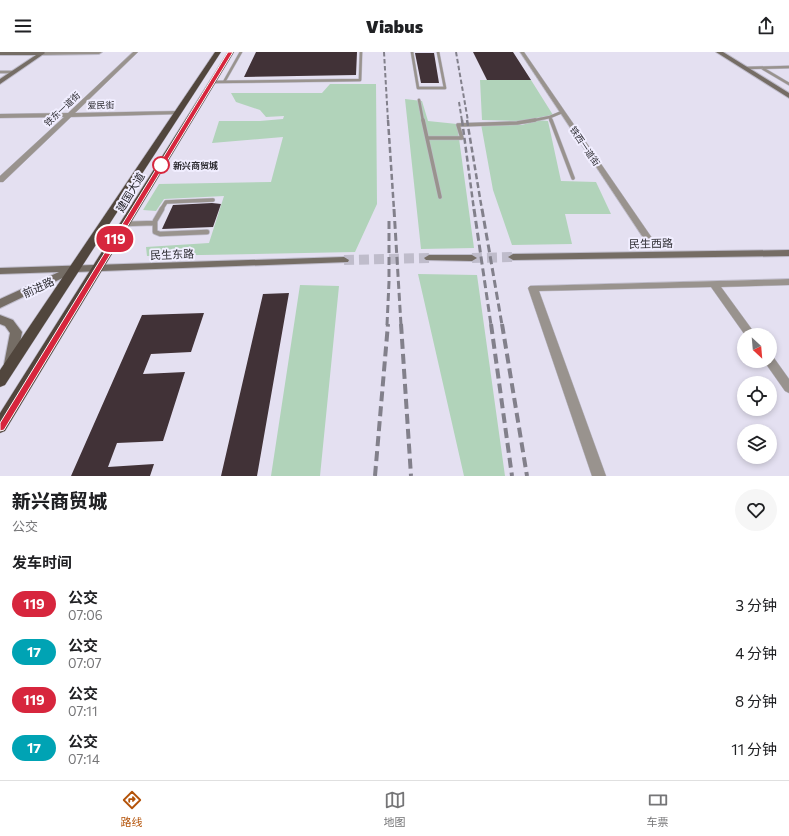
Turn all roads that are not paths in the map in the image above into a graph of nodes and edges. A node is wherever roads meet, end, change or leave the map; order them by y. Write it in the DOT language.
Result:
graph roads {
  1 [pos="24,52"];
  2 [pos="99,52"];
  3 [pos="136,52"];
  4 [pos="218,52"];
  5 [pos="230,52"];
  6 [pos="241,52"];
  7 [pos="361,52"];
  8 [pos="412,52"];
  9 [pos="438,52"];
  10 [pos="522,52"];
  11 [pos="719,52"];
  12 [pos="0,53"];
  13 [pos="42,53"];
  14 [pos="789,67"];
  15 [pos="746,68"];
  16 [pos="762,68"];
  17 [pos="0,72"];
  18 [pos="15,72"];
  19 [pos="0,82"];
  20 [pos="212,82"];
  21 [pos="224,82"];
  22 [pos="789,84"];
  23 [pos="789,96"];
  24 [pos="419,100"];
  25 [pos="562,112"];
  26 [pos="178,113"];
  27 [pos="69,115"];
  28 [pos="0,116"];
  29 [pos="550,117"];
  30 [pos="428,138"];
  31 [pos="574,178"];
  32 [pos="0,180"];
  33 [pos="440,197"];
  34 [pos="213,200"];
  35 [pos="154,223"];
  36 [pos="125,224"];
  37 [pos="207,232"];
  38 [pos="649,240"];
  39 [pos="789,253"];
  40 [pos="513,257"];
  41 [pos="429,258"];
  42 [pos="472,258"];
  43 [pos="344,260"];
  44 [pos="97,268"];
  45 [pos="75,269"];
  46 [pos="0,271"];
  47 [pos="789,282"];
  48 [pos="714,284"];
  49 [pos="0,304"];
  50 [pos="0,319"];
  51 [pos="746,328"];
  52 [pos="8,368"];
  53 [pos="775,368"];
  54 [pos="0,381"];
  55 [pos="789,388"];
  56 [pos="0,411"];
  57 [pos="0,426"];
  58 [pos="599,476"];
  1 -- 12 [label="main road"];
  1 -- 13 [label="main road"];
  2 -- 13 [label="street"];
  3 -- 27 [label="street, 铁东一道街"];
  4 -- 26 [label="highway, 建国大道"];
  5 -- 20 [label="highway, 建国大道"];
  6 -- 21 [label="lane"];
  7 -- 21 [label="lane"];
  8 -- 9 [label="lane"];
  10 -- 25 [label="street, 铁西一道街"];
  11 -- 15 [label="main road"];
  13 -- 18 [label="main road"];
  14 -- 16 [label="lane"];
  15 -- 16 [label="lane"];
  15 -- 23 [label="main road"];
  16 -- 22 [label="lane"];
  17 -- 18 [label="lane"];
  18 -- 19 [label="main road"];
  20 -- 21 [label="lane"];
  20 -- 36 [label="highway, 建国大道"];
  24 -- 30 [label="lane"];
  25 -- 29 [label="lane"];
  25 -- 38 [label="street, 铁西一道街"];
  26 -- 27 [label="street, 爱民街"];
  26 -- 45 [label="highway, 建国大道"];
  27 -- 28 [label="street, 爱民街"];
  27 -- 32 [label="street, 铁东一道街"];
  29 -- 30 [label="lane"];
  29 -- 31 [label="lane"];
  30 -- 33 [label="lane"];
  34 -- 35 [label="lane"];
  35 -- 36 [label="lane"];
  35 -- 37 [label="lane"];
  36 -- 44 [label="highway, 建国大道"];
  39 -- 40 [label="main road, 民生西路"];
  41 -- 42 [label="main road"];
  43 -- 44 [label="main road, 民生东路"];
  44 -- 45 [label="main road, 民生东路"];
  44 -- 57 [label="highway, 建国大道"];
  45 -- 46 [label="main road, 民生东路"];
  45 -- 49 [label="main road, 前进路"];
  45 -- 52 [label="highway, 建国大道"];
  47 -- 48 [label="street"];
  48 -- 51 [label="street"];
  48 -- 58 [label="street"];
  50 -- 52 [label="main road"];
  52 -- 54 [label="highway, 建国大道"];
  53 -- 55 [label="street"];
  56 -- 57 [label="highway"];
}
